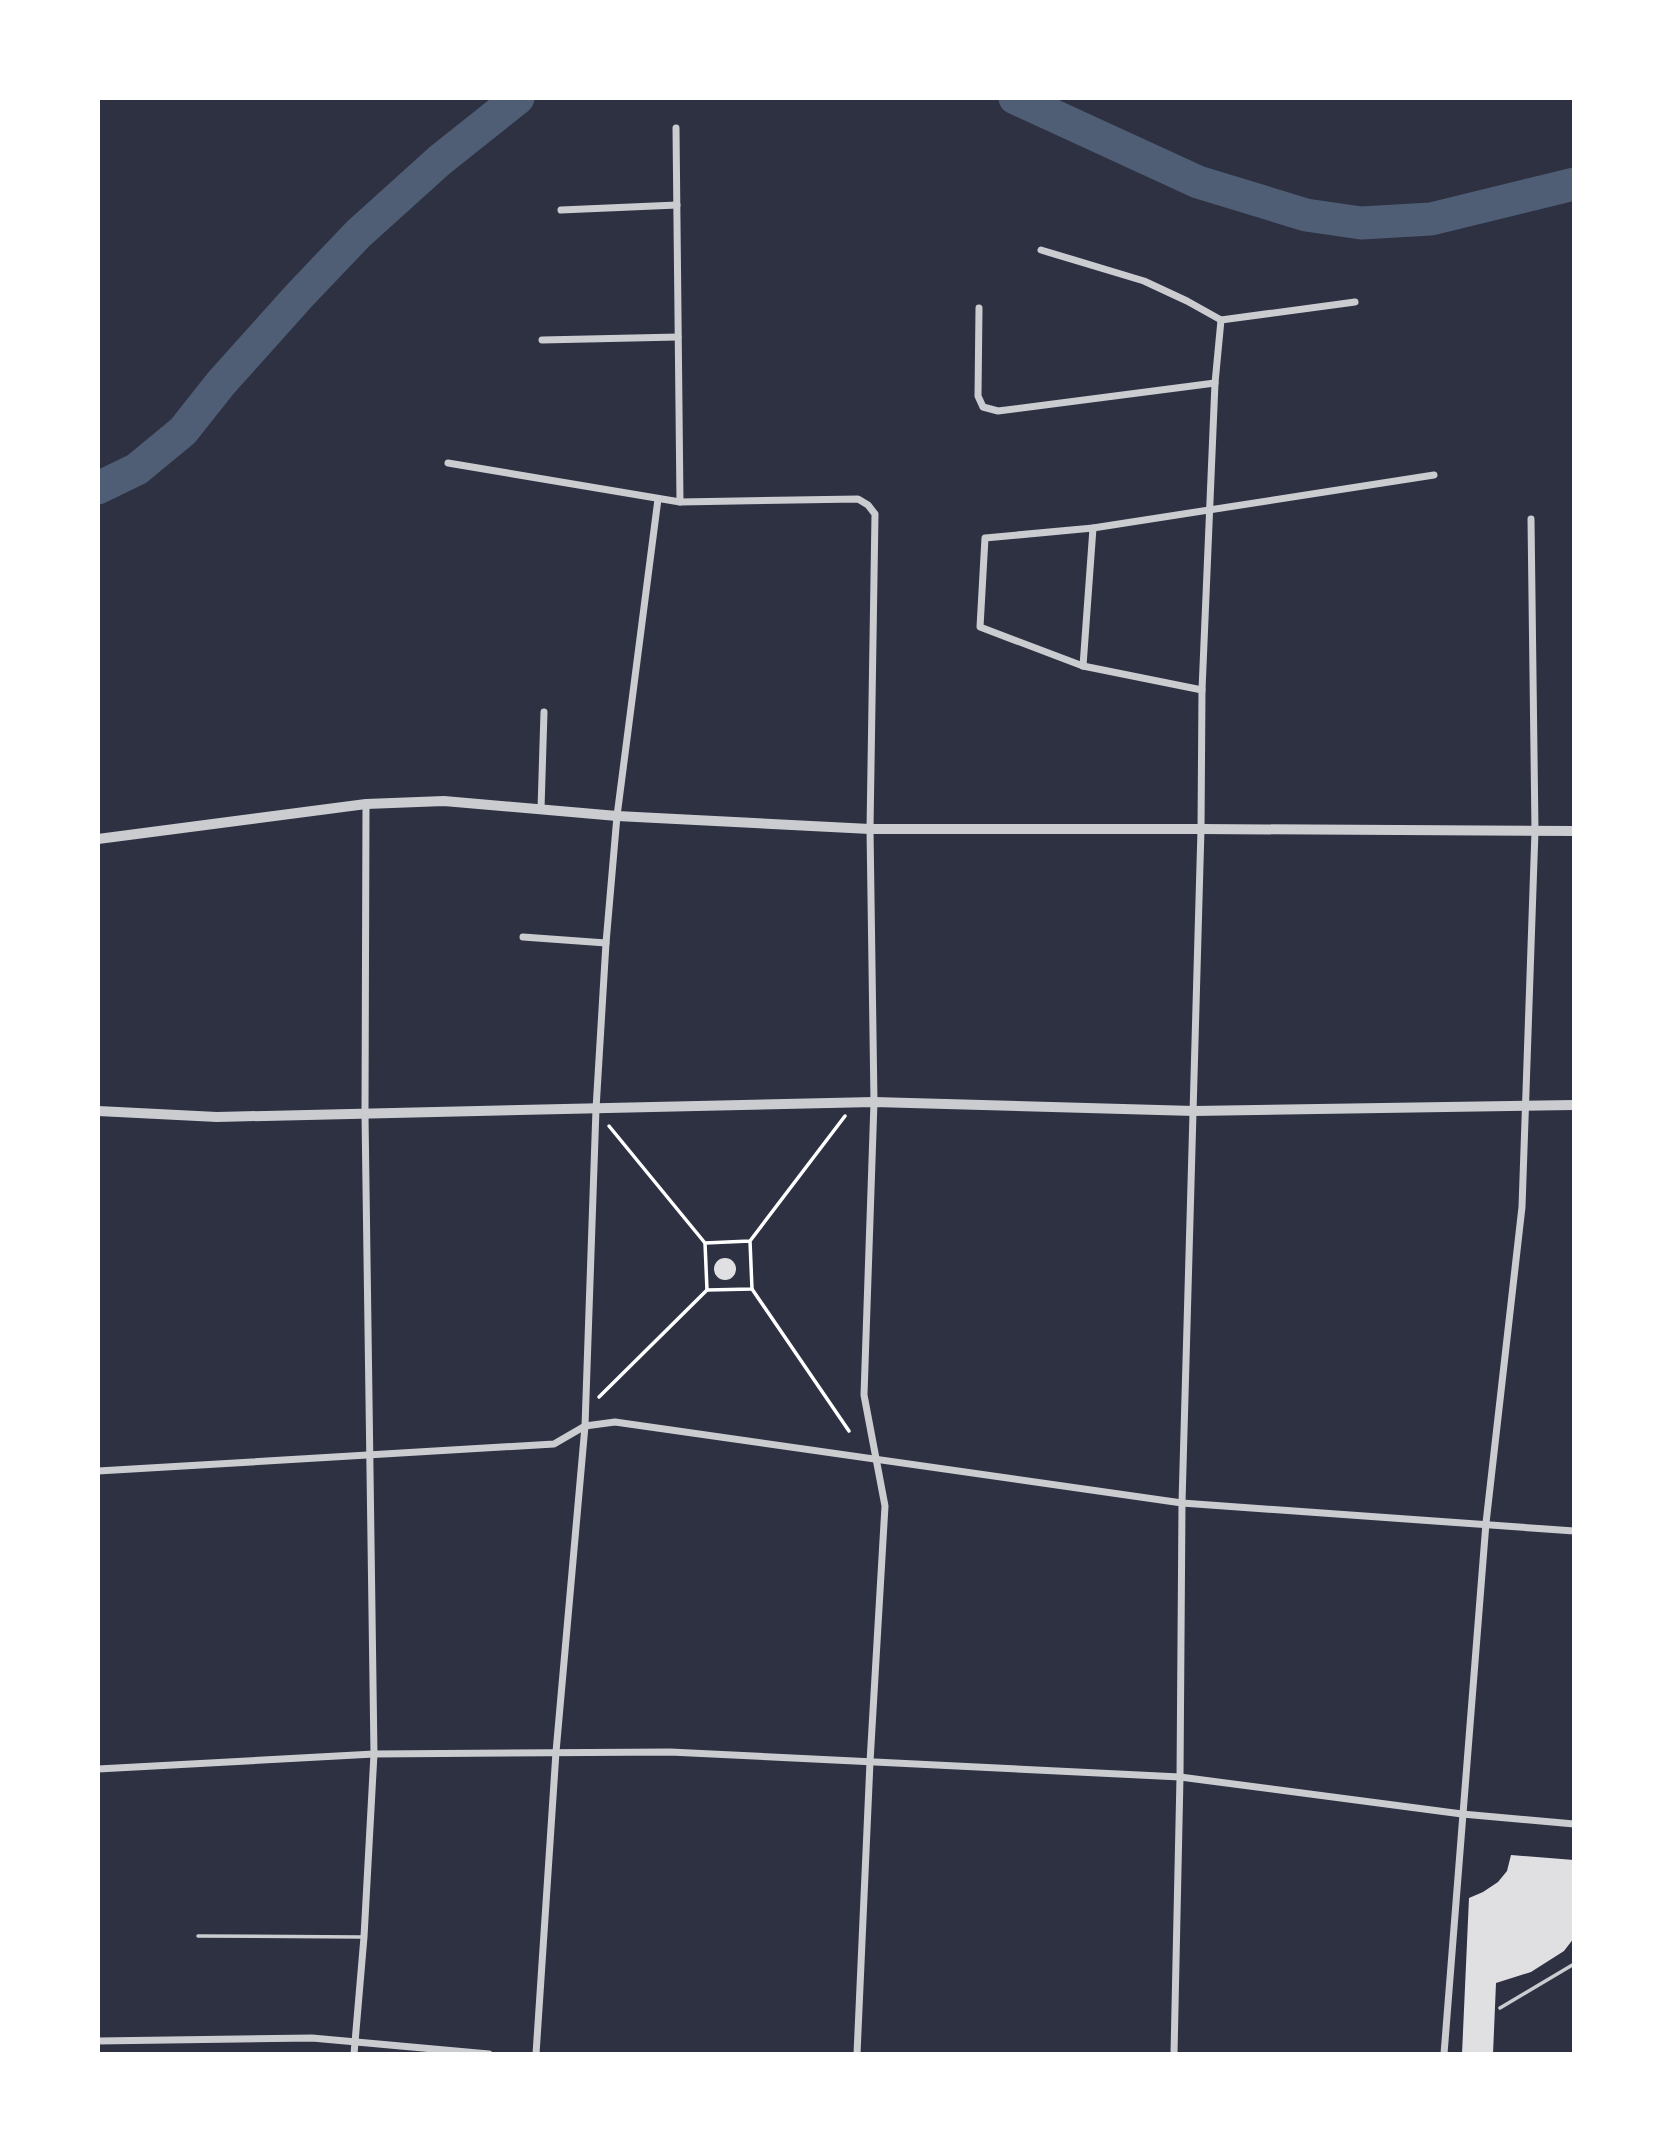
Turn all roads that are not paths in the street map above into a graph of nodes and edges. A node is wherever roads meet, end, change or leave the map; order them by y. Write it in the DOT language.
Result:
graph roads {
  1 [pos="676,128"];
  2 [pos="677,205"];
  3 [pos="561,211"];
  4 [pos="1041,250"];
  5 [pos="1356,302"];
  6 [pos="979,308"];
  7 [pos="1221,320"];
  8 [pos="678,337"];
  9 [pos="541,340"];
  10 [pos="1215,383"];
  11 [pos="448,463"];
  12 [pos="1434,475"];
  13 [pos="658,499"];
  14 [pos="680,502"];
  15 [pos="1209,511"];
  16 [pos="1531,519"];
  17 [pos="1093,528"];
  18 [pos="1083,666"];
  19 [pos="1202,690"];
  20 [pos="544,712"];
  21 [pos="366,804"];
  22 [pos="541,809"];
  23 [pos="617,817"];
  24 [pos="1201,828"];
  25 [pos="870,830"];
  26 [pos="1535,831"];
  27 [pos="1574,831"];
  28 [pos="98,839"];
  29 [pos="523,937"];
  30 [pos="606,943"];
  31 [pos="874,1102"];
  32 [pos="1574,1105"];
  33 [pos="1526,1106"];
  34 [pos="596,1109"];
  35 [pos="98,1111"];
  36 [pos="1194,1111"];
  37 [pos="365,1115"];
  38 [pos="585,1426"];
  39 [pos="369,1453"];
  40 [pos="876,1461"];
  41 [pos="98,1471"];
  42 [pos="1182,1503"];
  43 [pos="1486,1523"];
  44 [pos="1574,1531"];
  45 [pos="556,1752"];
  46 [pos="374,1754"];
  47 [pos="870,1762"];
  48 [pos="98,1769"];
  49 [pos="1180,1777"];
  50 [pos="1462,1814"];
  51 [pos="1574,1824"];
  52 [pos="198,1936"];
  53 [pos="364,1937"];
  54 [pos="1574,1964"];
  55 [pos="1500,2008"];
  56 [pos="98,2041"];
  57 [pos="356,2041"];
  58 [pos="354,2054"];
  59 [pos="489,2054"];
  60 [pos="536,2054"];
  61 [pos="858,2054"];
  62 [pos="1174,2054"];
  63 [pos="1444,2054"];
  1 -- 2 [label="street"];
  2 -- 3 [label="street"];
  2 -- 8 [label="street"];
  4 -- 7 [label="street"];
  5 -- 7 [label="street"];
  6 -- 10 [label="street"];
  7 -- 10 [label="street"];
  8 -- 9 [label="street"];
  8 -- 14 [label="street"];
  10 -- 15 [label="street"];
  11 -- 13 [label="street"];
  12 -- 15 [label="street"];
  13 -- 14 [label="street"];
  13 -- 23 [label="street"];
  14 -- 25 [label="street"];
  15 -- 17 [label="street"];
  15 -- 19 [label="street"];
  16 -- 26 [label="street"];
  17 -- 18 [label="street"];
  17 -- 18 [label="street"];
  18 -- 19 [label="street"];
  19 -- 24 [label="street"];
  20 -- 22 [label="street"];
  21 -- 22 [label="street"];
  21 -- 28 [label="street"];
  21 -- 37 [label="street"];
  22 -- 23 [label="street"];
  23 -- 25 [label="street"];
  23 -- 30 [label="street"];
  24 -- 25 [label="street"];
  24 -- 26 [label="street"];
  24 -- 36 [label="street"];
  25 -- 31 [label="street"];
  26 -- 27 [label="street"];
  26 -- 33 [label="street"];
  29 -- 30 [label="street"];
  30 -- 34 [label="street"];
  31 -- 34 [label="street"];
  31 -- 36 [label="street"];
  31 -- 40 [label="street"];
  32 -- 33 [label="street"];
  33 -- 36 [label="street"];
  33 -- 43 [label="street"];
  34 -- 37 [label="street"];
  34 -- 38 [label="street"];
  35 -- 37 [label="street"];
  36 -- 42 [label="street"];
  37 -- 39 [label="street"];
  38 -- 39 [label="street"];
  38 -- 40 [label="street"];
  38 -- 45 [label="street"];
  39 -- 41 [label="street"];
  39 -- 46 [label="street"];
  40 -- 42 [label="street"];
  40 -- 47 [label="street"];
  42 -- 43 [label="street"];
  42 -- 49 [label="street"];
  43 -- 44 [label="street"];
  43 -- 50 [label="street"];
  45 -- 46 [label="street"];
  45 -- 47 [label="street"];
  45 -- 60 [label="street"];
  46 -- 48 [label="street"];
  46 -- 53 [label="street"];
  47 -- 49 [label="street"];
  47 -- 61 [label="street"];
  49 -- 50 [label="street"];
  49 -- 62 [label="street"];
  50 -- 51 [label="street"];
  50 -- 63 [label="street"];
  52 -- 53 [label="lane"];
  53 -- 57 [label="street"];
  54 -- 55 [label="lane"];
  56 -- 57 [label="street"];
  57 -- 58 [label="street"];
  57 -- 59 [label="street"];
}
